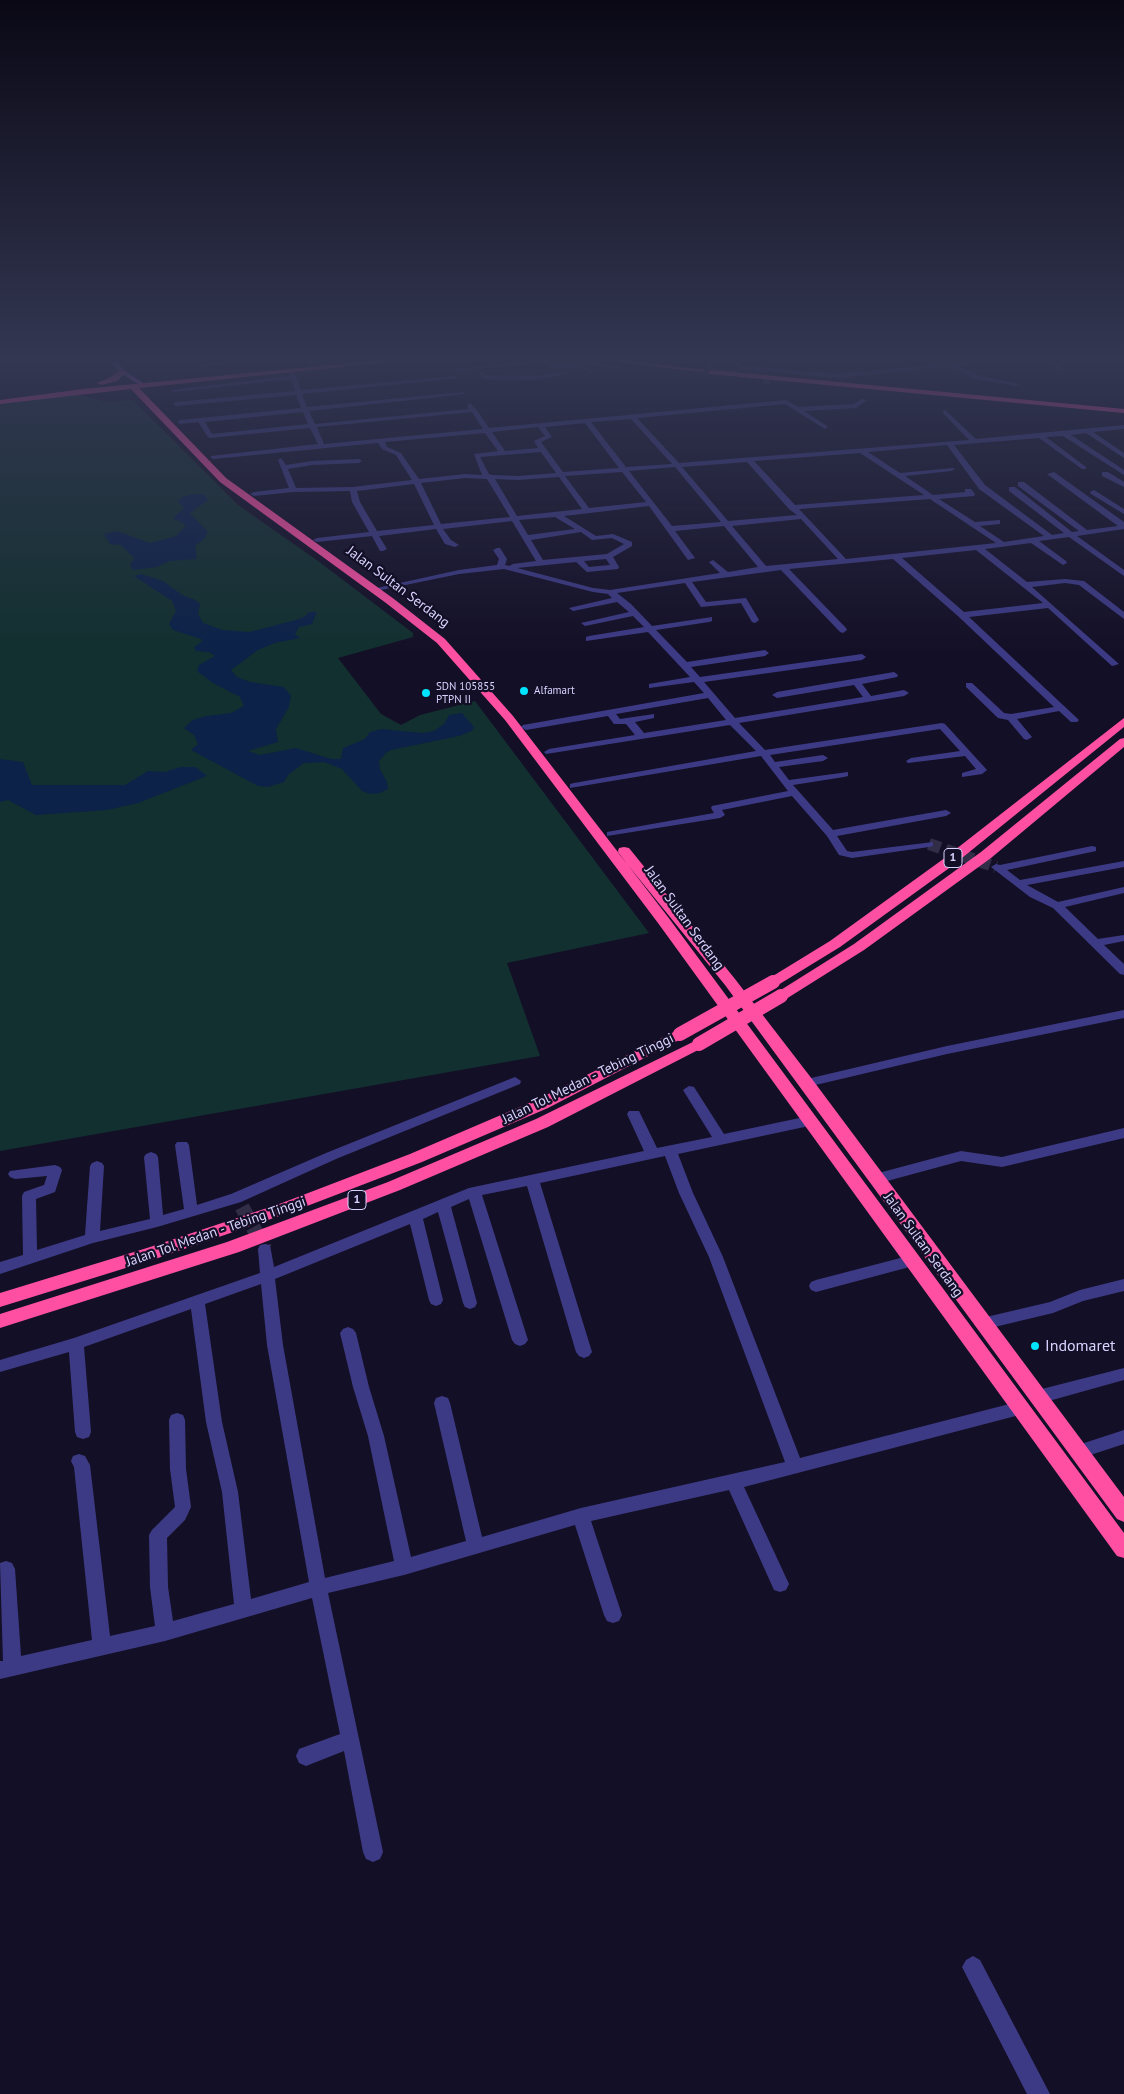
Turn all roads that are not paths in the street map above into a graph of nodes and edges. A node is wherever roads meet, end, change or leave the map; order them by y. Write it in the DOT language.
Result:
graph roads {
  1 [pos="213,457"];
  2 [pos="201,458"];
  3 [pos="280,458"];
  4 [pos="401,458"];
  5 [pos="476,458"];
  6 [pos="548,458"];
  7 [pos="615,458"];
  8 [pos="670,458"];
  9 [pos="764,458"];
  10 [pos="872,458"];
  11 [pos="960,458"];
  12 [pos="1070,458"];
  13 [pos="1101,458"];
  14 [pos="748,459"];
  15 [pos="359,461"];
  16 [pos="677,465"];
  17 [pos="284,467"];
  18 [pos="1084,468"];
  19 [pos="951,469"];
  20 [pos="625,470"];
  21 [pos="1124,473"];
  22 [pos="1051,474"];
  23 [pos="1106,474"];
  24 [pos="559,475"];
  25 [pos="898,475"];
  26 [pos="488,476"];
  27 [pos="416,481"];
  28 [pos="1021,484"];
  29 [pos="1124,485"];
  30 [pos="353,489"];
  31 [pos="1012,489"];
  32 [pos="293,490"];
  33 [pos="968,491"];
  34 [pos="1094,492"];
  35 [pos="250,496"];
  36 [pos="930,498"];
  37 [pos="651,504"];
  38 [pos="792,507"];
  39 [pos="586,510"];
  40 [pos="1124,512"];
  41 [pos="555,513"];
  42 [pos="802,517"];
  43 [pos="513,518"];
  44 [pos="997,522"];
  45 [pos="724,524"];
  46 [pos="972,525"];
  47 [pos="438,526"];
  48 [pos="1124,526"];
  49 [pos="669,529"];
  50 [pos="581,530"];
  51 [pos="373,532"];
  52 [pos="1085,532"];
  53 [pos="1068,534"];
  54 [pos="1049,536"];
  55 [pos="526,538"];
  56 [pos="1031,539"];
  57 [pos="317,540"];
  58 [pos="1002,544"];
  59 [pos="454,545"];
  60 [pos="978,548"];
  61 [pos="382,549"];
  62 [pos="497,550"];
  63 [pos="608,556"];
  64 [pos="896,557"];
  65 [pos="691,558"];
  66 [pos="578,559"];
  67 [pos="713,562"];
  68 [pos="845,562"];
  69 [pos="540,563"];
  70 [pos="1063,564"];
  71 [pos="502,567"];
  72 [pos="784,568"];
  73 [pos="764,569"];
  74 [pos="725,574"];
  75 [pos="1124,574"];
  76 [pos="687,580"];
  77 [pos="1025,585"];
  78 [pos="381,588"];
  79 [pos="610,592"];
  80 [pos="618,599"];
  81 [pos="1050,606"];
  82 [pos="573,608"];
  83 [pos="634,614"];
  84 [pos="962,615"];
  85 [pos="1124,616"];
  86 [pos="709,619"];
  87 [pos="755,620"];
  88 [pos="585,623"];
  89 [pos="648,629"];
  90 [pos="843,630"];
  91 [pos="589,639"];
  92 [pos="765,653"];
  93 [pos="862,657"];
  94 [pos="1115,664"];
  95 [pos="685,665"];
  96 [pos="894,675"];
  97 [pos="696,680"];
  98 [pos="856,682"];
  99 [pos="969,685"];
  100 [pos="652,686"];
  101 [pos="904,693"];
  102 [pos="710,695"];
  103 [pos="777,695"];
  104 [pos="869,699"];
  105 [pos="1062,708"];
  106 [pos="610,712"];
  107 [pos="651,716"];
  108 [pos="1011,717"];
  109 [pos="1074,720"];
  110 [pos="629,721"];
  111 [pos="1124,721"];
  112 [pos="733,722"];
  113 [pos="526,727"];
  114 [pos="640,735"];
  115 [pos="1028,737"];
  116 [pos="1124,741"];
  117 [pos="549,752"];
  118 [pos="763,753"];
  119 [pos="967,754"];
  120 [pos="823,758"];
  121 [pos="911,761"];
  122 [pos="773,766"];
  123 [pos="844,774"];
  124 [pos="966,775"];
  125 [pos="786,784"];
  126 [pos="574,786"];
  127 [pos="793,792"];
  128 [pos="946,813"];
  129 [pos="611,834"];
  130 [pos="831,834"];
  131 [pos="929,844"];
  132 [pos="1092,849"];
  133 [pos="1124,864"];
  134 [pos="1020,883"];
  135 [pos="1124,890"];
  136 [pos="1057,906"];
  137 [pos="670,918"];
  138 [pos="1124,938"];
  139 [pos="1096,943"];
  140 [pos="1124,971"];
  141 [pos="1124,1014"];
  142 [pos="515,1081"];
  143 [pos="807,1084"];
  144 [pos="689,1090"];
  145 [pos="634,1114"];
  146 [pos="809,1120"];
  147 [pos="1124,1133"];
  148 [pos="721,1140"];
  149 [pos="182,1145"];
  150 [pos="670,1151"];
  151 [pos="653,1155"];
  152 [pos="151,1157"];
  153 [pos="97,1166"];
  154 [pos="15,1174"];
  155 [pos="876,1179"];
  156 [pos="532,1180"];
  157 [pos="474,1192"];
  158 [pos="443,1204"];
  159 [pos="191,1211"];
  160 [pos="416,1216"];
  161 [pos="158,1222"];
  162 [pos="92,1238"];
  163 [pos="265,1249"];
  164 [pos="30,1257"];
  165 [pos="912,1261"];
  166 [pos="0,1268"];
  167 [pos="267,1276"];
  168 [pos="1124,1285"];
  169 [pos="816,1286"];
  170 [pos="0,1300"];
  171 [pos="436,1300"];
  172 [pos="197,1301"];
  173 [pos="470,1303"];
  174 [pos="0,1321"];
  175 [pos="982,1324"];
  176 [pos="348,1333"];
  177 [pos="520,1340"];
  178 [pos="76,1344"];
  179 [pos="584,1352"];
  180 [pos="0,1366"];
  181 [pos="1124,1374"];
  182 [pos="1038,1397"];
  183 [pos="442,1403"];
  184 [pos="1021,1408"];
  185 [pos="177,1420"];
  186 [pos="83,1432"];
  187 [pos="1124,1437"];
  188 [pos="1078,1452"];
  189 [pos="79,1460"];
  190 [pos="795,1465"];
  191 [pos="734,1482"];
  192 [pos="1124,1513"];
  193 [pos="581,1516"];
  194 [pos="475,1545"];
  195 [pos="1124,1549"];
  196 [pos="404,1567"];
  197 [pos="6,1569"];
  198 [pos="780,1584"];
  199 [pos="320,1587"];
  200 [pos="244,1609"];
  201 [pos="613,1615"];
  202 [pos="165,1632"];
  203 [pos="102,1646"];
  204 [pos="6,1668"];
  205 [pos="350,1739"];
  206 [pos="306,1756"];
  207 [pos="373,1852"];
  208 [pos="973,1966"];
  209 [pos="1039,2094"];
  1 -- 35 [label="highway, Jalan Sultan Serdang"];
  2 -- 35 [label="highway, Jalan Sultan Serdang"];
  3 -- 17 [label="street"];
  4 -- 27 [label="street"];
  5 -- 26 [label="street"];
  6 -- 24 [label="street"];
  7 -- 20 [label="street"];
  8 -- 16 [label="street"];
  9 -- 14 [label="street"];
  10 -- 25 [label="street"];
  11 -- 54 [label="street"];
  12 -- 18 [label="street"];
  13 -- 21 [label="street"];
  14 -- 16 [label="street"];
  14 -- 38 [label="street"];
  15 -- 17 [label="street"];
  16 -- 20 [label="street"];
  16 -- 45 [label="street"];
  17 -- 32 [label="street"];
  19 -- 25 [label="street"];
  20 -- 24 [label="street"];
  20 -- 37 [label="street"];
  22 -- 48 [label="street"];
  23 -- 29 [label="street"];
  24 -- 26 [label="street"];
  24 -- 39 [label="street"];
  25 -- 36 [label="street"];
  26 -- 27 [label="street"];
  26 -- 43 [label="street"];
  27 -- 30 [label="street"];
  27 -- 47 [label="street"];
  28 -- 52 [label="street"];
  30 -- 32 [label="street"];
  30 -- 51 [label="street"];
  31 -- 53 [label="street"];
  32 -- 35 [label="street"];
  33 -- 36 [label="street"];
  34 -- 40 [label="street"];
  35 -- 57 [label="highway, Jalan Sultan Serdang"];
  35 -- 137 [label="highway, Jalan Sultan Serdang"];
  36 -- 38 [label="street"];
  36 -- 46 [label="street"];
  37 -- 39 [label="street"];
  37 -- 49 [label="street"];
  38 -- 42 [label="street"];
  39 -- 41 [label="street"];
  41 -- 43 [label="street"];
  41 -- 50 [label="street"];
  42 -- 45 [label="street"];
  42 -- 68 [label="street"];
  43 -- 47 [label="street"];
  43 -- 55 [label="street"];
  44 -- 46 [label="street"];
  45 -- 49 [label="street"];
  45 -- 73 [label="street"];
  46 -- 58 [label="street"];
  47 -- 51 [label="street"];
  47 -- 59 [label="street"];
  48 -- 52 [label="street"];
  49 -- 65 [label="street"];
  50 -- 55 [label="street"];
  50 -- 63 [label="street"];
  51 -- 57 [label="street"];
  51 -- 61 [label="street"];
  52 -- 53 [label="street"];
  53 -- 54 [label="street"];
  53 -- 75 [label="street"];
  54 -- 56 [label="street"];
  55 -- 69 [label="street"];
  56 -- 58 [label="street"];
  56 -- 70 [label="street"];
  57 -- 78 [label="highway, Jalan Sultan Serdang"];
  58 -- 60 [label="street"];
  60 -- 64 [label="street"];
  60 -- 77 [label="street"];
  62 -- 71 [label="street"];
  63 -- 66 [label="street"];
  63 -- 66 [label="street"];
  64 -- 68 [label="street"];
  64 -- 84 [label="street"];
  66 -- 69 [label="street"];
  67 -- 74 [label="street"];
  68 -- 72 [label="street"];
  69 -- 71 [label="street"];
  71 -- 78 [label="street"];
  71 -- 79 [label="street"];
  72 -- 73 [label="street"];
  72 -- 90 [label="street"];
  73 -- 74 [label="street"];
  74 -- 76 [label="street"];
  76 -- 79 [label="street"];
  76 -- 87 [label="street"];
  77 -- 81 [label="street"];
  77 -- 85 [label="street"];
  78 -- 113 [label="highway, Jalan Sultan Serdang"];
  79 -- 80 [label="street"];
  80 -- 82 [label="street"];
  80 -- 83 [label="street"];
  81 -- 84 [label="street"];
  81 -- 94 [label="street"];
  83 -- 88 [label="street"];
  83 -- 89 [label="street"];
  84 -- 105 [label="street"];
  86 -- 89 [label="street"];
  89 -- 91 [label="street"];
  89 -- 95 [label="street"];
  92 -- 95 [label="street"];
  93 -- 97 [label="street"];
  95 -- 97 [label="street"];
  96 -- 98 [label="street"];
  97 -- 100 [label="street"];
  97 -- 102 [label="street"];
  98 -- 103 [label="street"];
  98 -- 104 [label="street"];
  99 -- 108 [label="street"];
  101 -- 104 [label="street"];
  102 -- 106 [label="street"];
  102 -- 112 [label="street"];
  104 -- 112 [label="street"];
  105 -- 108 [label="street"];
  105 -- 109 [label="street"];
  106 -- 110 [label="street"];
  106 -- 113 [label="street"];
  107 -- 110 [label="street"];
  108 -- 115 [label="street"];
  110 -- 114 [label="street"];
  111 -- 170 [label="highway, Jalan Tol Medan - Tebing Tinggi / 1, bridge"];
  112 -- 114 [label="street"];
  112 -- 118 [label="street"];
  113 -- 117 [label="highway, Jalan Sultan Serdang"];
  114 -- 117 [label="street"];
  116 -- 174 [label="highway, Jalan Tol Medan - Tebing Tinggi / 1, bridge"];
  117 -- 126 [label="highway, Jalan Sultan Serdang"];
  118 -- 119 [label="street"];
  118 -- 122 [label="street"];
  118 -- 126 [label="street"];
  119 -- 121 [label="street"];
  119 -- 124 [label="street"];
  120 -- 122 [label="street"];
  122 -- 125 [label="street"];
  123 -- 125 [label="street"];
  125 -- 127 [label="street"];
  126 -- 129 [label="highway, Jalan Sultan Serdang"];
  127 -- 129 [label="street"];
  127 -- 130 [label="street"];
  128 -- 130 [label="street"];
  129 -- 137 [label="highway, Jalan Sultan Serdang"];
  130 -- 131 [label="street"];
  132 -- 134 [label="street"];
  133 -- 134 [label="street"];
  134 -- 136 [label="street"];
  135 -- 136 [label="street"];
  136 -- 139 [label="street"];
  137 -- 143 [label="highway, Jalan Sultan Serdang"];
  137 -- 146 [label="highway, Jalan Sultan Serdang"];
  138 -- 139 [label="street"];
  139 -- 140 [label="street"];
  141 -- 143 [label="street"];
  142 -- 159 [label="street"];
  143 -- 155 [label="highway, Jalan Sultan Serdang"];
  144 -- 148 [label="street"];
  145 -- 151 [label="street"];
  146 -- 148 [label="street"];
  146 -- 165 [label="highway, Jalan Sultan Serdang"];
  147 -- 155 [label="street"];
  148 -- 150 [label="street"];
  149 -- 159 [label="street"];
  150 -- 151 [label="street"];
  150 -- 190 [label="street"];
  151 -- 156 [label="street"];
  152 -- 161 [label="street"];
  153 -- 162 [label="street"];
  154 -- 164 [label="street"];
  155 -- 175 [label="highway, Jalan Sultan Serdang"];
  156 -- 157 [label="street"];
  156 -- 179 [label="street"];
  157 -- 158 [label="street"];
  157 -- 177 [label="street"];
  158 -- 160 [label="street"];
  158 -- 173 [label="street"];
  159 -- 161 [label="street"];
  160 -- 167 [label="street"];
  160 -- 171 [label="street"];
  161 -- 162 [label="street"];
  162 -- 164 [label="street"];
  163 -- 167 [label="street"];
  164 -- 166 [label="street"];
  165 -- 169 [label="street"];
  165 -- 184 [label="highway, Jalan Sultan Serdang"];
  167 -- 172 [label="street"];
  167 -- 199 [label="street"];
  168 -- 175 [label="street"];
  172 -- 178 [label="street"];
  172 -- 200 [label="street"];
  175 -- 182 [label="highway, Jalan Sultan Serdang"];
  176 -- 196 [label="street"];
  178 -- 180 [label="street"];
  178 -- 186 [label="street"];
  181 -- 182 [label="street"];
  182 -- 188 [label="highway, Jalan Sultan Serdang"];
  183 -- 194 [label="street"];
  184 -- 190 [label="street"];
  184 -- 195 [label="highway, Jalan Sultan Serdang"];
  185 -- 202 [label="street"];
  187 -- 188 [label="street"];
  188 -- 192 [label="highway, Jalan Sultan Serdang"];
  189 -- 203 [label="street"];
  190 -- 191 [label="street"];
  191 -- 193 [label="street"];
  191 -- 198 [label="street"];
  193 -- 194 [label="street"];
  193 -- 201 [label="street"];
  194 -- 196 [label="street"];
  196 -- 199 [label="street"];
  197 -- 204 [label="street"];
  199 -- 200 [label="street"];
  199 -- 205 [label="street"];
  200 -- 202 [label="street"];
  202 -- 203 [label="street"];
  203 -- 204 [label="street"];
  205 -- 206 [label="street"];
  205 -- 207 [label="street"];
  208 -- 209 [label="street"];
}
